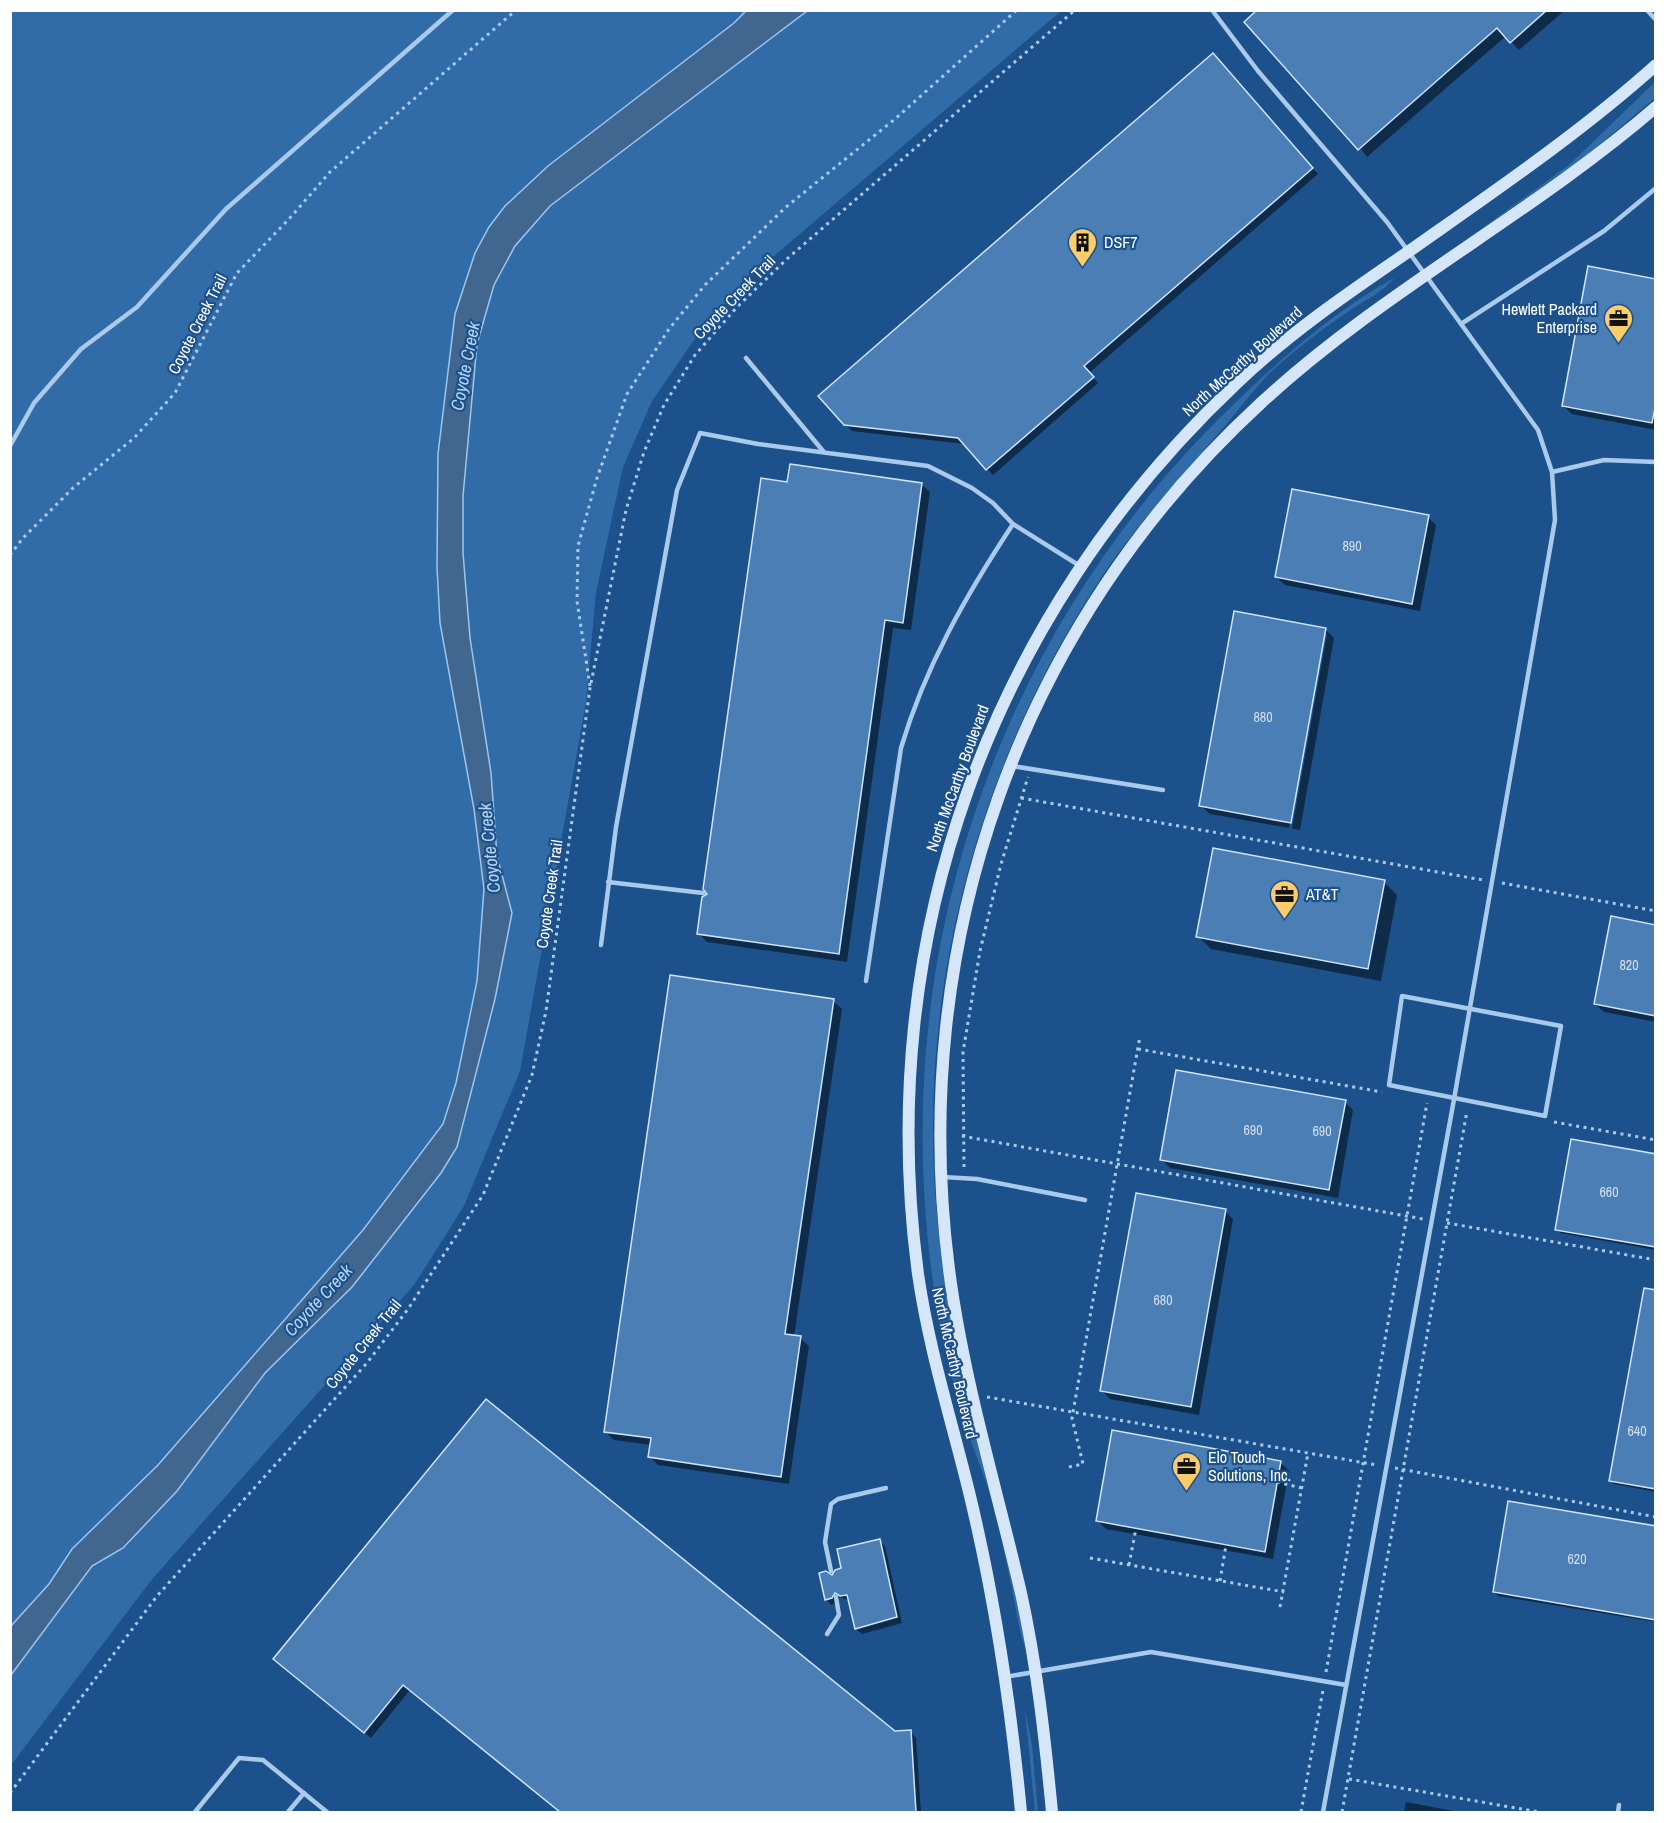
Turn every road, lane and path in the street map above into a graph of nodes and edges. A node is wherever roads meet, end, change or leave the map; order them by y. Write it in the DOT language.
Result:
graph roads {
  1 [pos="453,10"];
  2 [pos="516,10"];
  3 [pos="1017,10"];
  4 [pos="1075,10"];
  5 [pos="1212,10"];
  6 [pos="1647,10"];
  7 [pos="1656,20"];
  8 [pos="1656,65"];
  9 [pos="1656,107"];
  10 [pos="1656,188"];
  11 [pos="1407,252"];
  12 [pos="1425,278"];
  13 [pos="1461,324"];
  14 [pos="746,358"];
  15 [pos="10,446"];
  16 [pos="823,451"];
  17 [pos="1656,462"];
  18 [pos="1552,472"];
  19 [pos="1013,524"];
  20 [pos="10,555"];
  21 [pos="1080,566"];
  22 [pos="590,688"];
  23 [pos="1009,766"];
  24 [pos="1030,769"];
  25 [pos="1163,790"];
  26 [pos="1021,798"];
  27 [pos="1492,881"];
  28 [pos="608,882"];
  29 [pos="703,892"];
  30 [pos="1656,911"];
  31 [pos="601,945"];
  32 [pos="866,981"];
  33 [pos="1470,1009"];
  34 [pos="1140,1036"];
  35 [pos="1454,1097"];
  36 [pos="1428,1100"];
  37 [pos="1468,1107"];
  38 [pos="962,1136"];
  39 [pos="1117,1164"];
  40 [pos="941,1177"];
  41 [pos="964,1178"];
  42 [pos="1085,1200"];
  43 [pos="1407,1216"];
  44 [pos="1431,1220"];
  45 [pos="1448,1223"];
  46 [pos="1656,1260"];
  47 [pos="974,1394"];
  48 [pos="1074,1412"];
  49 [pos="1308,1453"];
  50 [pos="1363,1462"];
  51 [pos="1385,1466"];
  52 [pos="1069,1467"];
  53 [pos="1404,1470"];
  54 [pos="1277,1482"];
  55 [pos="886,1488"];
  56 [pos="1302,1488"];
  57 [pos="1656,1517"];
  58 [pos="1136,1528"];
  59 [pos="1226,1545"];
  60 [pos="1090,1558"];
  61 [pos="1129,1565"];
  62 [pos="831,1571"];
  63 [pos="1220,1581"];
  64 [pos="1284,1592"];
  65 [pos="836,1597"];
  66 [pos="1280,1607"];
  67 [pos="827,1634"];
  68 [pos="1036,1672"];
  69 [pos="1005,1677"];
  70 [pos="1324,1682"];
  71 [pos="1346,1685"];
  72 [pos="1349,1779"];
  73 [pos="10,1793"];
  74 [pos="304,1793"];
  75 [pos="1619,1805"];
  76 [pos="195,1812"];
  77 [pos="288,1812"];
  78 [pos="327,1812"];
  79 [pos="1021,1812"];
  80 [pos="1052,1812"];
  81 [pos="1301,1812"];
  82 [pos="1323,1812"];
  83 [pos="1342,1812"];
  84 [pos="1539,1812"];
  85 [pos="1618,1812"];
  1 -- 15 [label="lane"];
  2 -- 20 [label="path, Coyote Creek Trail"];
  3 -- 22 [label="path"];
  4 -- 22 [label="path, Coyote Creek Trail"];
  5 -- 11 [label="lane"];
  6 -- 7 [label="lane"];
  8 -- 11 [label="main road, North McCarthy Boulevard"];
  9 -- 12 [label="main road, North McCarthy Boulevard"];
  10 -- 13 [label="lane"];
  11 -- 12 [label="lane"];
  11 -- 21 [label="main road, North McCarthy Boulevard"];
  12 -- 13 [label="lane"];
  12 -- 23 [label="main road, North McCarthy Boulevard"];
  13 -- 18 [label="lane"];
  14 -- 16 [label="lane"];
  16 -- 19 [label="lane"];
  16 -- 28 [label="lane"];
  17 -- 18 [label="lane"];
  18 -- 27 [label="lane"];
  19 -- 21 [label="lane"];
  19 -- 32 [label="lane"];
  21 -- 69 [label="main road, North McCarthy Boulevard"];
  22 -- 73 [label="path, Coyote Creek Trail"];
  23 -- 24 [label="lane"];
  23 -- 40 [label="main road, North McCarthy Boulevard"];
  24 -- 25 [label="lane"];
  24 -- 26 [label="path"];
  26 -- 27 [label="path"];
  26 -- 38 [label="path"];
  27 -- 30 [label="path"];
  27 -- 33 [label="lane"];
  28 -- 29 [label="lane"];
  28 -- 31 [label="lane"];
  33 -- 35 [label="lane"];
  33 -- 35 [label="lane"];
  33 -- 35 [label="lane"];
  34 -- 39 [label="path"];
  35 -- 44 [label="lane"];
  36 -- 43 [label="path"];
  37 -- 45 [label="path"];
  38 -- 39 [label="path"];
  38 -- 41 [label="path"];
  39 -- 43 [label="path"];
  39 -- 48 [label="path"];
  40 -- 41 [label="lane"];
  40 -- 47 [label="main road, North McCarthy Boulevard"];
  41 -- 42 [label="lane"];
  43 -- 44 [label="path"];
  43 -- 50 [label="path"];
  44 -- 45 [label="path"];
  44 -- 51 [label="lane"];
  45 -- 46 [label="path"];
  45 -- 53 [label="path"];
  47 -- 48 [label="path"];
  47 -- 68 [label="main road, North McCarthy Boulevard"];
  48 -- 49 [label="path"];
  48 -- 52 [label="path"];
  49 -- 50 [label="path"];
  49 -- 56 [label="path"];
  50 -- 51 [label="path"];
  50 -- 70 [label="path"];
  51 -- 53 [label="path"];
  51 -- 71 [label="lane"];
  53 -- 57 [label="path"];
  53 -- 72 [label="path"];
  54 -- 56 [label="path"];
  55 -- 62 [label="lane"];
  56 -- 64 [label="path"];
  58 -- 61 [label="path"];
  59 -- 63 [label="path"];
  60 -- 61 [label="path"];
  61 -- 63 [label="path"];
  63 -- 64 [label="path"];
  64 -- 66 [label="path"];
  65 -- 67 [label="lane"];
  68 -- 69 [label="lane"];
  68 -- 70 [label="lane"];
  68 -- 80 [label="main road, North McCarthy Boulevard"];
  69 -- 79 [label="main road, North McCarthy Boulevard"];
  70 -- 71 [label="lane"];
  70 -- 81 [label="path"];
  71 -- 82 [label="lane"];
  72 -- 83 [label="path"];
  72 -- 84 [label="path"];
  74 -- 76 [label="lane"];
  74 -- 77 [label="lane"];
  74 -- 78 [label="lane"];
  75 -- 85 [label="lane"];
}
